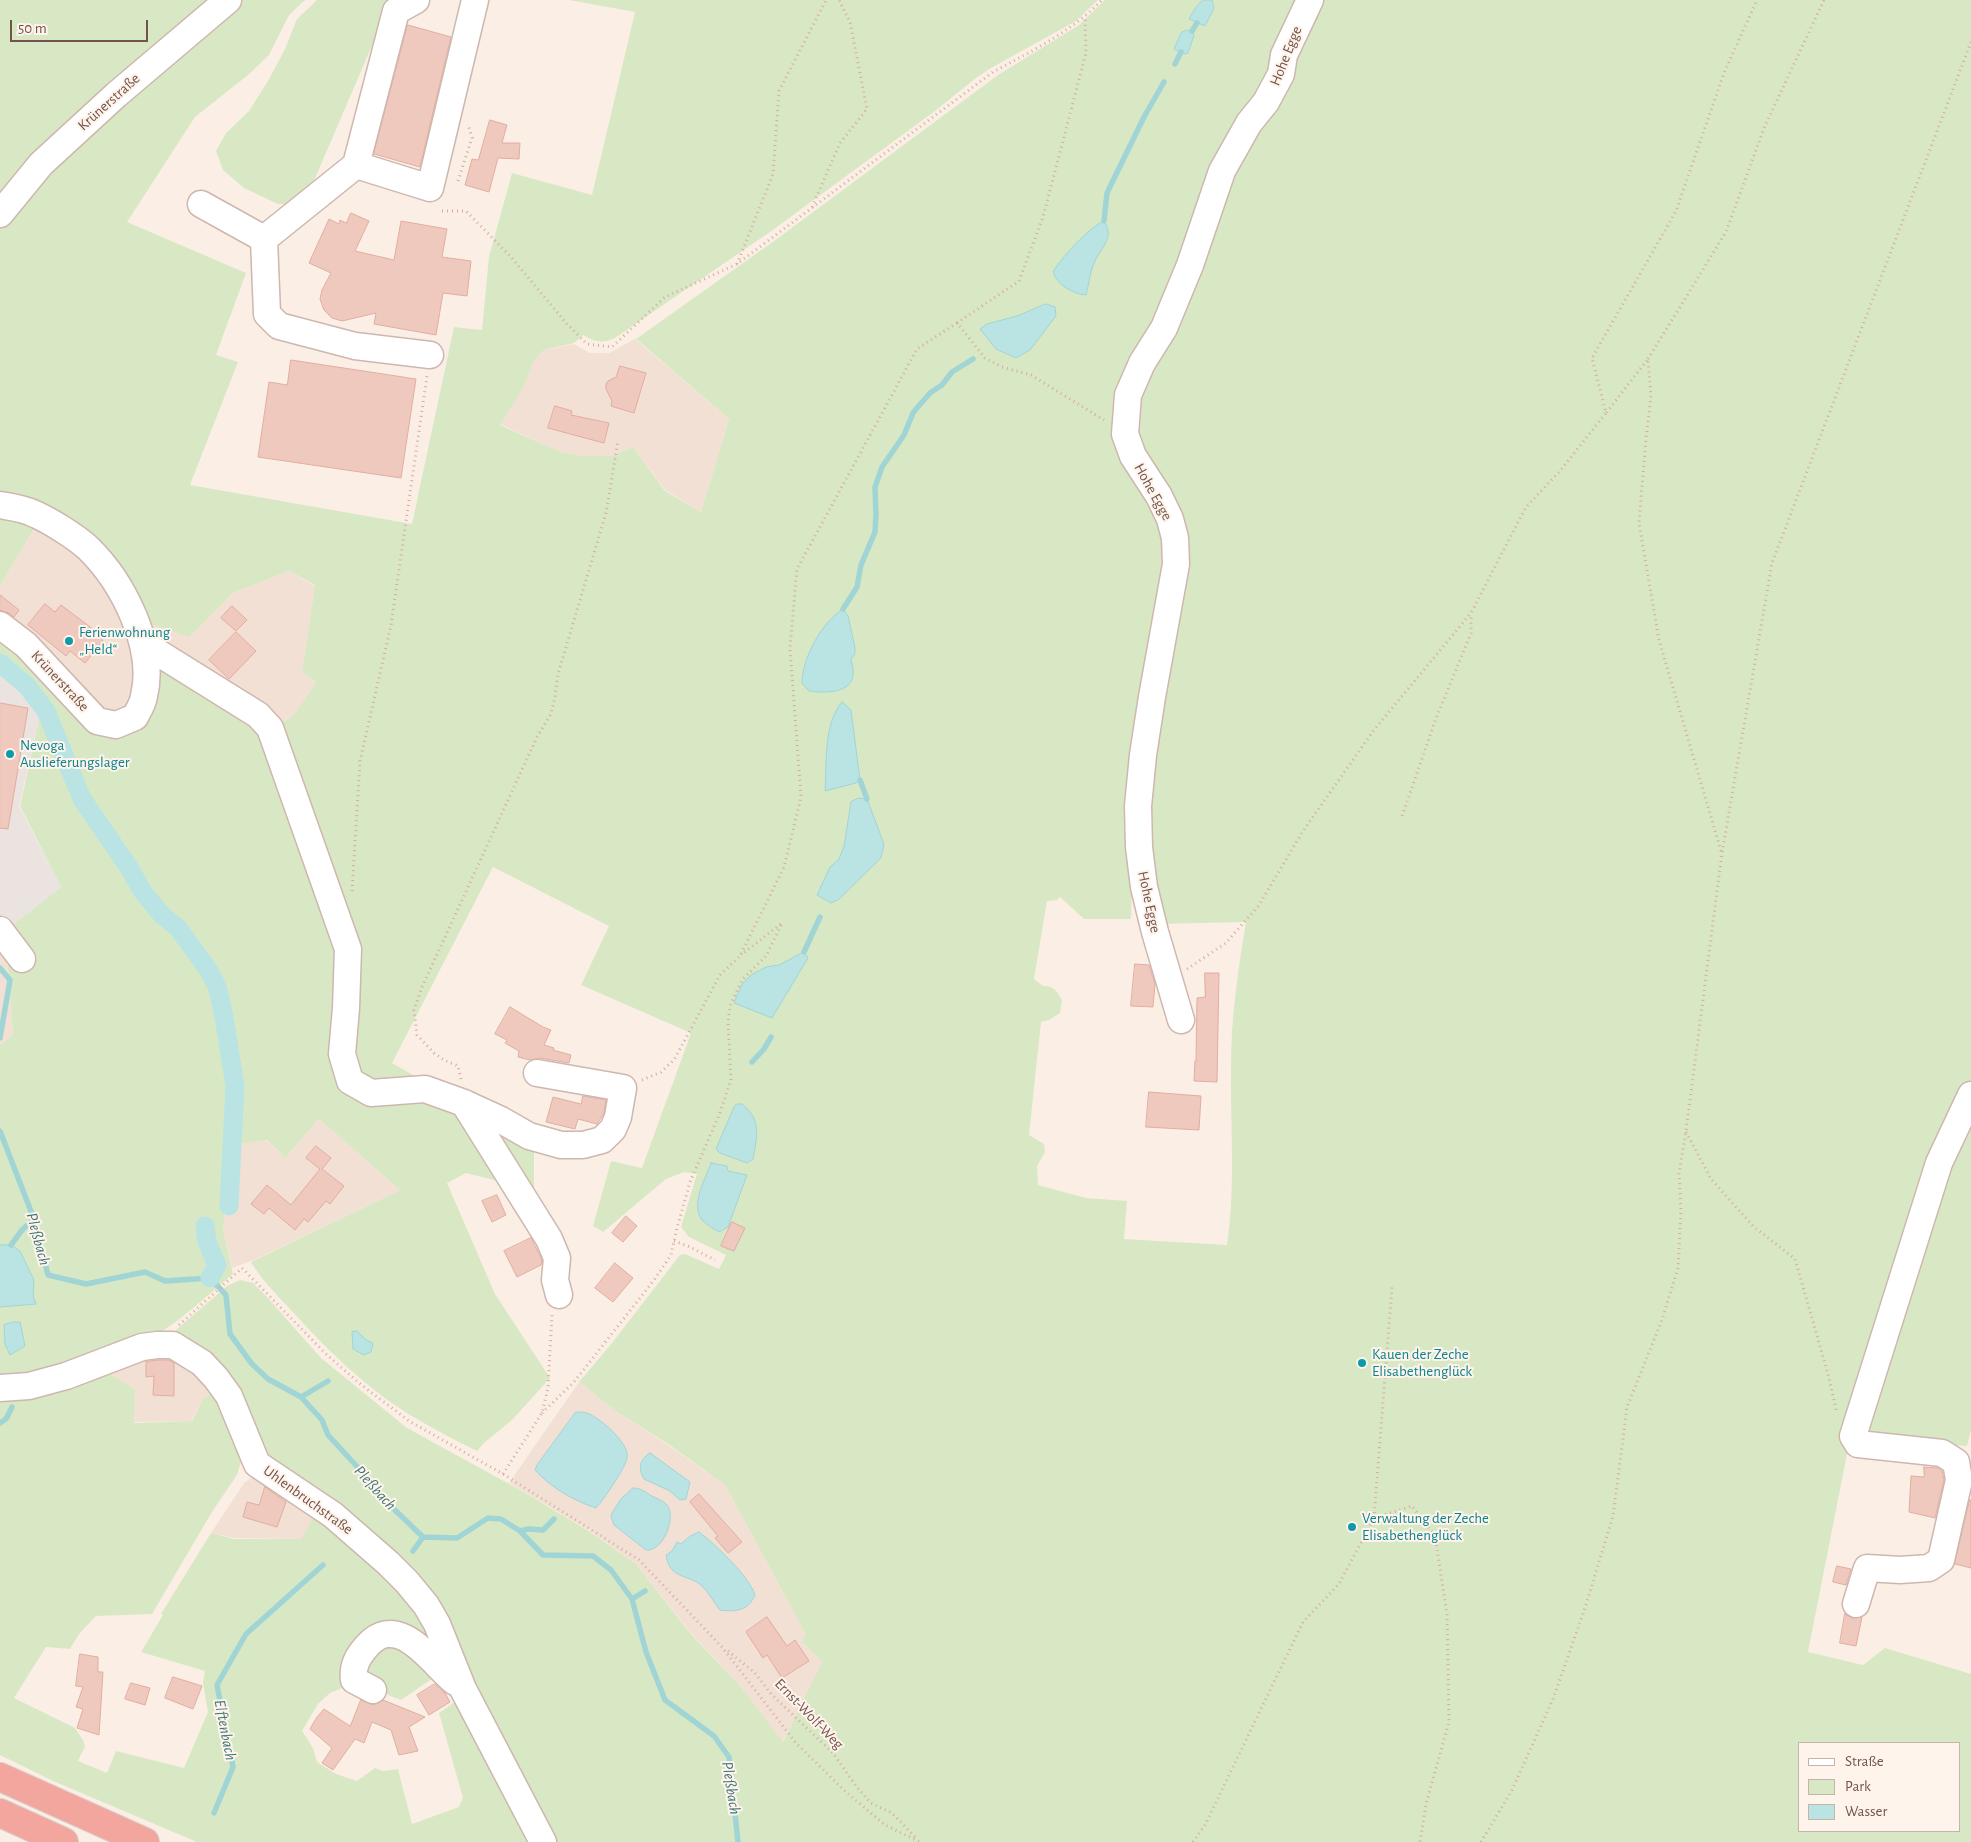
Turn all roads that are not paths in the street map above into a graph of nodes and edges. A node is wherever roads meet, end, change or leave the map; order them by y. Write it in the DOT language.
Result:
graph roads {
  1 [pos="228,0"];
  2 [pos="416,0"];
  3 [pos="475,0"];
  4 [pos="1310,0"];
  5 [pos="356,164"];
  6 [pos="201,204"];
  7 [pos="0,214"];
  8 [pos="264,239"];
  9 [pos="430,355"];
  10 [pos="0,505"];
  11 [pos="0,625"];
  12 [pos="144,644"];
  13 [pos="0,930"];
  14 [pos="22,958"];
  15 [pos="1181,1020"];
  16 [pos="537,1073"];
  17 [pos="1971,1095"];
  18 [pos="458,1102"];
  19 [pos="555,1301"];
  20 [pos="0,1388"];
  21 [pos="1856,1604"];
  22 [pos="463,1688"];
  23 [pos="373,1690"];
  24 [pos="0,1777"];
  25 [pos="0,1813"];
  26 [pos="64,1842"];
  27 [pos="145,1842"];
  28 [pos="543,1842"];
  1 -- 7 [label="street, Krünerstraße"];
  2 -- 5 [label="street"];
  3 -- 5 [label="street"];
  4 -- 15 [label="street, Hohe Egge"];
  5 -- 8 [label="street"];
  6 -- 8 [label="street"];
  8 -- 9 [label="street"];
  10 -- 12 [label="street, Krünerstraße"];
  11 -- 12 [label="street, Krünerstraße"];
  12 -- 18 [label="street"];
  13 -- 14 [label="street"];
  16 -- 18 [label="street"];
  17 -- 21 [label="street"];
  18 -- 19 [label="street"];
  20 -- 22 [label="street, Uhlenbruchstraße"];
  22 -- 23 [label="street"];
  22 -- 28 [label="street, Uhlenbruchstraße"];
  24 -- 27 [label="highway"];
  25 -- 26 [label="highway"];
}
